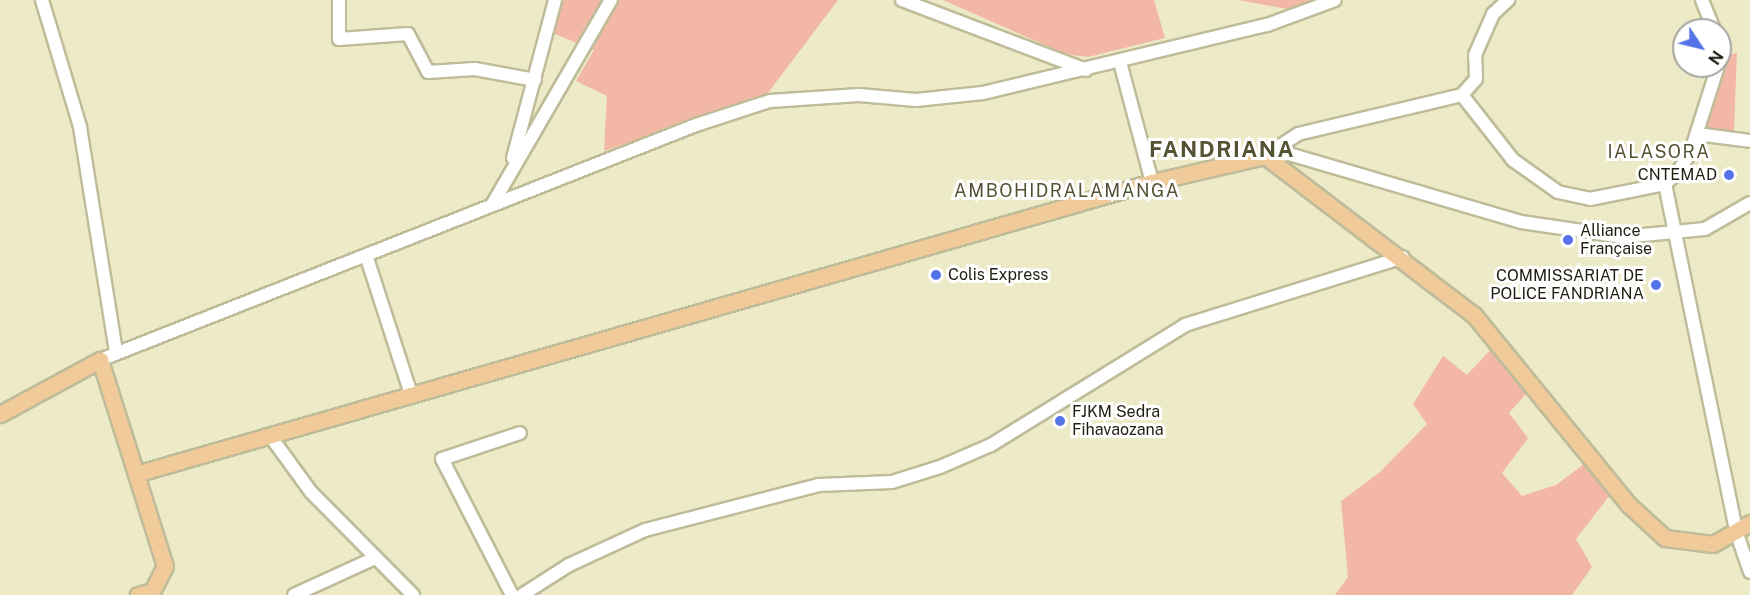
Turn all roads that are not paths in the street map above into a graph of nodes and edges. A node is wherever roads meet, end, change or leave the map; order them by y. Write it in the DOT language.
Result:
graph roads {
  1 [pos="42,0"];
  2 [pos="339,0"];
  3 [pos="555,0"];
  4 [pos="611,0"];
  5 [pos="902,0"];
  6 [pos="1335,0"];
  7 [pos="1508,0"];
  8 [pos="1702,0"];
  9 [pos="1709,18"];
  10 [pos="1120,62"];
  11 [pos="1086,70"];
  12 [pos="1714,78"];
  13 [pos="535,80"];
  14 [pos="1462,95"];
  15 [pos="1697,134"];
  16 [pos="1750,141"];
  17 [pos="1265,156"];
  18 [pos="510,168"];
  19 [pos="1152,182"];
  20 [pos="1665,184"];
  21 [pos="1750,203"];
  22 [pos="492,205"];
  23 [pos="1679,236"];
  24 [pos="1403,257"];
  25 [pos="367,258"];
  26 [pos="116,351"];
  27 [pos="100,360"];
  28 [pos="412,397"];
  29 [pos="0,414"];
  30 [pos="520,433"];
  31 [pos="272,438"];
  32 [pos="139,473"];
  33 [pos="1750,523"];
  34 [pos="1737,534"];
  35 [pos="375,558"];
  36 [pos="1750,572"];
  37 [pos="138,595"];
  38 [pos="294,595"];
  39 [pos="413,595"];
  40 [pos="512,595"];
  41 [pos="522,595"];
  1 -- 26 [label="street"];
  2 -- 13 [label="street"];
  3 -- 13 [label="street"];
  4 -- 18 [label="street"];
  5 -- 11 [label="street"];
  6 -- 10 [label="street"];
  7 -- 14 [label="street"];
  8 -- 9 [label="street"];
  10 -- 11 [label="street"];
  10 -- 19 [label="street"];
  11 -- 22 [label="street"];
  12 -- 15 [label="street"];
  13 -- 18 [label="street"];
  14 -- 17 [label="street"];
  14 -- 20 [label="street"];
  15 -- 16 [label="street"];
  15 -- 20 [label="street"];
  17 -- 19 [label="main road"];
  17 -- 23 [label="street"];
  17 -- 24 [label="main road"];
  18 -- 22 [label="street"];
  19 -- 28 [label="main road"];
  20 -- 23 [label="street"];
  21 -- 23 [label="street"];
  22 -- 25 [label="street"];
  23 -- 34 [label="street"];
  24 -- 34 [label="main road"];
  24 -- 41 [label="street"];
  25 -- 26 [label="street"];
  25 -- 28 [label="street"];
  26 -- 27 [label="street"];
  27 -- 29 [label="main road"];
  27 -- 32 [label="main road"];
  28 -- 31 [label="main road"];
  30 -- 40 [label="street"];
  31 -- 32 [label="main road"];
  31 -- 35 [label="street"];
  32 -- 37 [label="main road"];
  33 -- 34 [label="main road"];
  34 -- 36 [label="street"];
  35 -- 38 [label="street"];
  35 -- 39 [label="street"];
}
